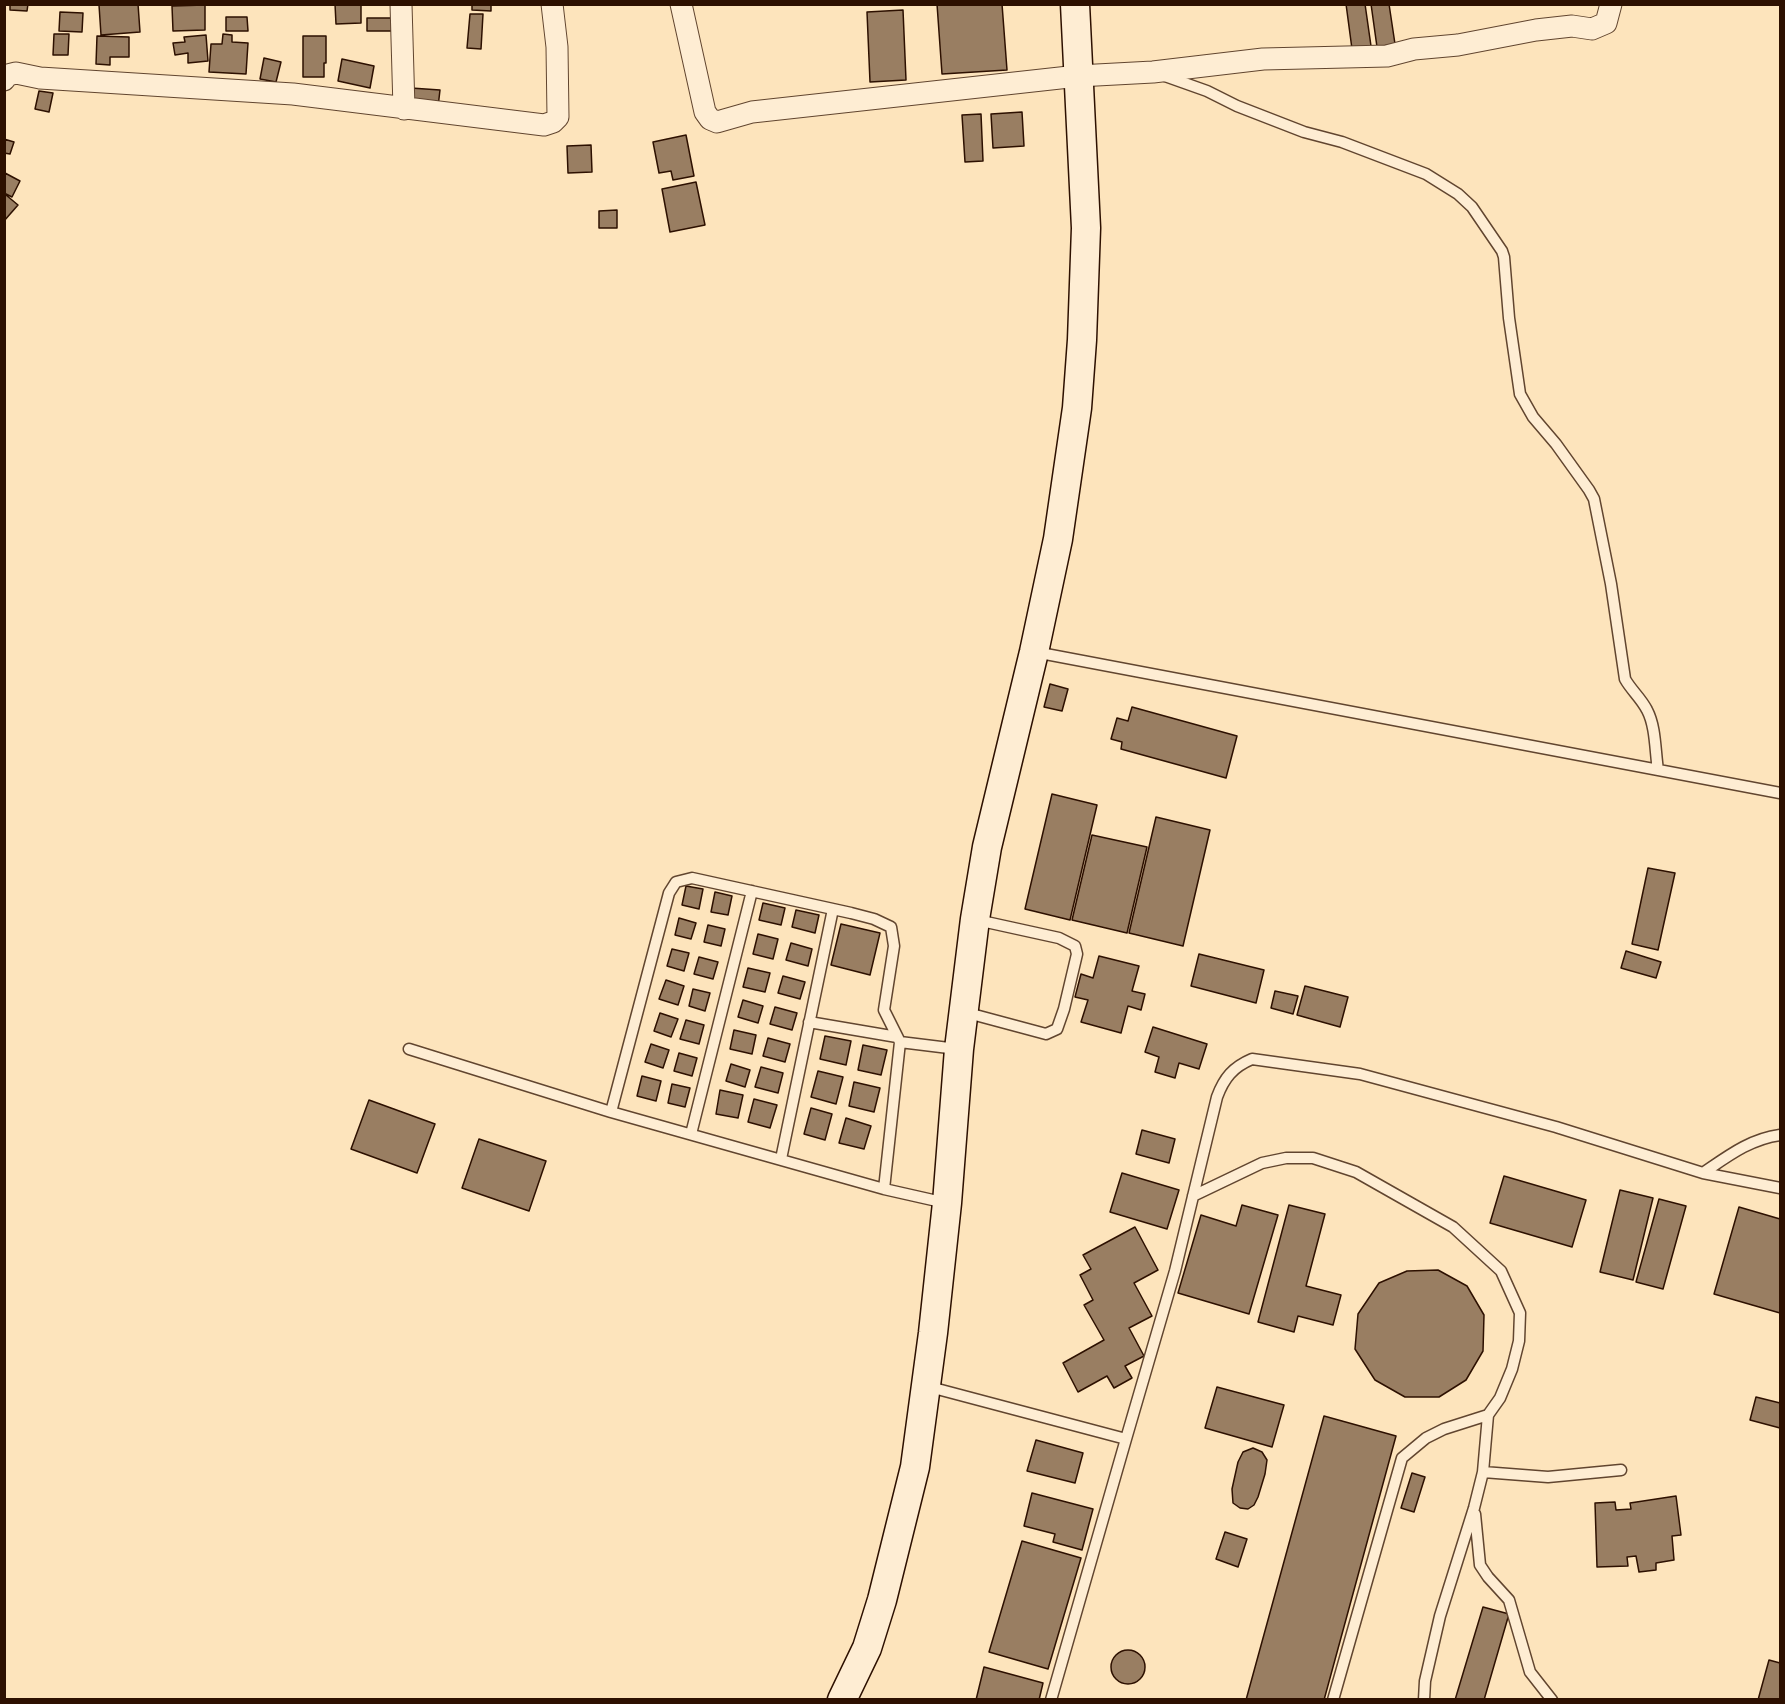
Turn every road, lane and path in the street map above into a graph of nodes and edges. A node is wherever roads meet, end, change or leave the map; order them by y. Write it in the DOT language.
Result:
graph roads {
  1 [pos="401,4"];
  2 [pos="552,4"];
  3 [pos="681,4"];
  4 [pos="1076,4"];
  5 [pos="1611,4"];
  6 [pos="1153,72"];
  7 [pos="1078,76"];
  8 [pos="4,80"];
  9 [pos="404,109"];
  10 [pos="1034,652"];
  11 [pos="1658,770"];
  12 [pos="1780,793"];
  13 [pos="752,891"];
  14 [pos="833,909"];
  15 [pos="975,919"];
  16 [pos="964,1012"];
  17 [pos="809,1022"];
  18 [pos="898,1039"];
  19 [pos="409,1049"];
  20 [pos="960,1049"];
  21 [pos="611,1112"];
  22 [pos="691,1134"];
  23 [pos="1780,1135"];
  24 [pos="781,1160"];
  25 [pos="1703,1173"];
  26 [pos="1780,1188"];
  27 [pos="884,1189"];
  28 [pos="1192,1196"];
  29 [pos="947,1203"];
  30 [pos="926,1386"];
  31 [pos="1488,1415"];
  32 [pos="1126,1439"];
  33 [pos="1621,1470"];
  34 [pos="1483,1472"];
  35 [pos="1474,1508"];
  36 [pos="843,1700"];
  37 [pos="1051,1700"];
  38 [pos="1333,1700"];
  39 [pos="1424,1700"];
  40 [pos="1552,1700"];
  1 -- 9 [label="street"];
  2 -- 9 [label="street"];
  3 -- 7 [label="street"];
  4 -- 7 [label="street"];
  5 -- 6 [label="street"];
  6 -- 7 [label="street"];
  6 -- 11 [label="lane"];
  7 -- 10 [label="street"];
  8 -- 9 [label="street"];
  10 -- 11 [label="lane"];
  10 -- 15 [label="street"];
  11 -- 12 [label="lane"];
  13 -- 14 [label="lane"];
  13 -- 21 [label="lane"];
  13 -- 22 [label="lane"];
  14 -- 17 [label="lane"];
  14 -- 18 [label="lane"];
  15 -- 16 [label="street"];
  15 -- 16 [label="lane"];
  16 -- 20 [label="street"];
  17 -- 18 [label="lane"];
  17 -- 24 [label="lane"];
  18 -- 20 [label="lane"];
  18 -- 27 [label="lane"];
  19 -- 21 [label="lane"];
  20 -- 29 [label="street"];
  21 -- 22 [label="lane"];
  22 -- 24 [label="lane"];
  23 -- 25 [label="lane"];
  24 -- 27 [label="lane"];
  25 -- 26 [label="lane"];
  25 -- 28 [label="lane"];
  27 -- 29 [label="lane"];
  28 -- 31 [label="lane"];
  28 -- 32 [label="lane"];
  29 -- 30 [label="street"];
  30 -- 32 [label="lane"];
  30 -- 36 [label="street"];
  31 -- 34 [label="lane"];
  31 -- 38 [label="lane"];
  32 -- 37 [label="lane"];
  33 -- 34 [label="lane"];
  34 -- 35 [label="lane"];
  35 -- 39 [label="lane"];
  35 -- 40 [label="lane"];
}
